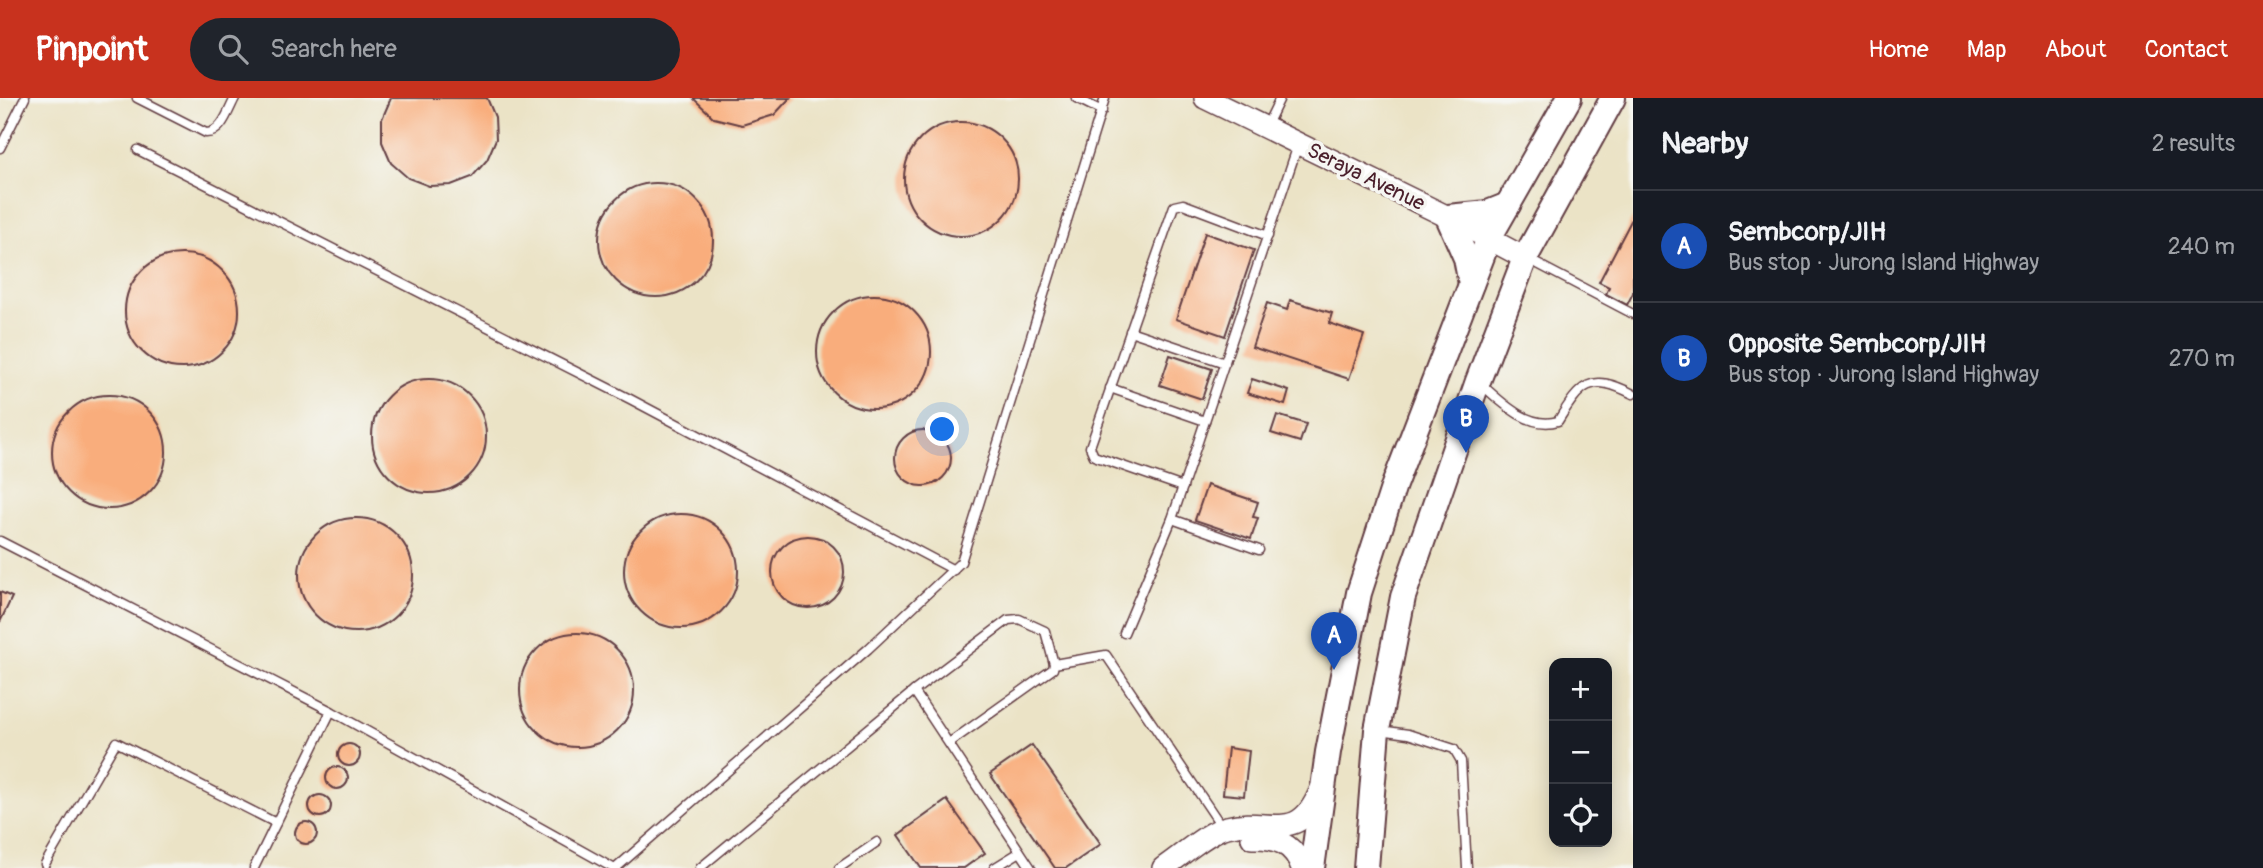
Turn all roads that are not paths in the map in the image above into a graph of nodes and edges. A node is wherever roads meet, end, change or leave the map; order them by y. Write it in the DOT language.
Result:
graph roads {
  1 [pos="25,98"];
  2 [pos="137,98"];
  3 [pos="235,98"];
  4 [pos="1076,98"];
  5 [pos="1105,98"];
  6 [pos="1205,98"];
  7 [pos="1280,98"];
  8 [pos="1569,98"];
  9 [pos="1612,98"];
  10 [pos="1102,111"];
  11 [pos="1266,128"];
  12 [pos="1299,144"];
  13 [pos="0,148"];
  14 [pos="138,150"];
  15 [pos="1508,205"];
  16 [pos="1448,217"];
  17 [pos="1268,236"];
  18 [pos="1489,238"];
  19 [pos="1525,258"];
  20 [pos="1471,284"];
  21 [pos="1633,314"];
  22 [pos="1130,331"];
  23 [pos="1225,363"];
  24 [pos="1478,381"];
  25 [pos="1110,388"];
  26 [pos="1633,394"];
  27 [pos="1205,421"];
  28 [pos="1183,487"];
  29 [pos="1172,519"];
  30 [pos="0,541"];
  31 [pos="1259,550"];
  32 [pos="954,570"];
  33 [pos="1124,633"];
  34 [pos="1054,664"];
  35 [pos="914,691"];
  36 [pos="331,711"];
  37 [pos="1377,730"];
  38 [pos="948,743"];
  39 [pos="1324,779"];
  40 [pos="276,823"];
  41 [pos="1222,828"];
  42 [pos="877,842"];
  43 [pos="1020,852"];
  44 [pos="45,864"];
  45 [pos="254,868"];
  46 [pos="615,868"];
  47 [pos="700,868"];
  48 [pos="839,868"];
  49 [pos="995,868"];
  50 [pos="1031,868"];
  51 [pos="1163,868"];
  52 [pos="1189,868"];
  53 [pos="1302,868"];
  54 [pos="1312,868"];
  55 [pos="1366,868"];
  56 [pos="1468,868"];
  1 -- 13 [label="lane"];
  2 -- 3 [label="lane"];
  4 -- 10 [label="lane"];
  5 -- 10 [label="lane"];
  6 -- 11 [label="street, Seraya Avenue"];
  7 -- 11 [label="lane"];
  8 -- 15 [label="main road"];
  9 -- 19 [label="main road"];
  10 -- 32 [label="lane"];
  11 -- 12 [label="street, Seraya Avenue"];
  12 -- 16 [label="street, Seraya Avenue"];
  12 -- 17 [label="lane"];
  14 -- 32 [label="lane"];
  15 -- 16 [label="main road"];
  15 -- 18 [label="main road"];
  16 -- 18 [label="street, Seraya Avenue"];
  16 -- 20 [label="main road"];
  17 -- 22 [label="lane"];
  17 -- 23 [label="lane"];
  18 -- 19 [label="street, Seraya Avenue"];
  18 -- 20 [label="main road"];
  19 -- 21 [label="lane"];
  19 -- 24 [label="main road"];
  20 -- 39 [label="main road"];
  22 -- 23 [label="lane"];
  22 -- 25 [label="lane"];
  23 -- 27 [label="lane"];
  24 -- 26 [label="lane"];
  24 -- 37 [label="main road"];
  25 -- 27 [label="lane"];
  25 -- 28 [label="lane"];
  27 -- 28 [label="lane"];
  28 -- 29 [label="lane"];
  29 -- 31 [label="lane"];
  29 -- 33 [label="lane"];
  30 -- 36 [label="lane"];
  32 -- 46 [label="lane"];
  34 -- 35 [label="lane"];
  34 -- 38 [label="lane"];
  34 -- 41 [label="lane"];
  35 -- 38 [label="lane"];
  35 -- 47 [label="lane"];
  36 -- 40 [label="lane"];
  36 -- 46 [label="lane"];
  37 -- 55 [label="main road"];
  37 -- 56 [label="lane"];
  38 -- 43 [label="lane"];
  39 -- 41 [label="street"];
  39 -- 54 [label="main road"];
  40 -- 44 [label="lane"];
  40 -- 45 [label="lane"];
  41 -- 51 [label="street"];
  42 -- 48 [label="lane"];
  43 -- 49 [label="lane"];
  43 -- 50 [label="lane"];
  52 -- 53 [label="street"];
}
